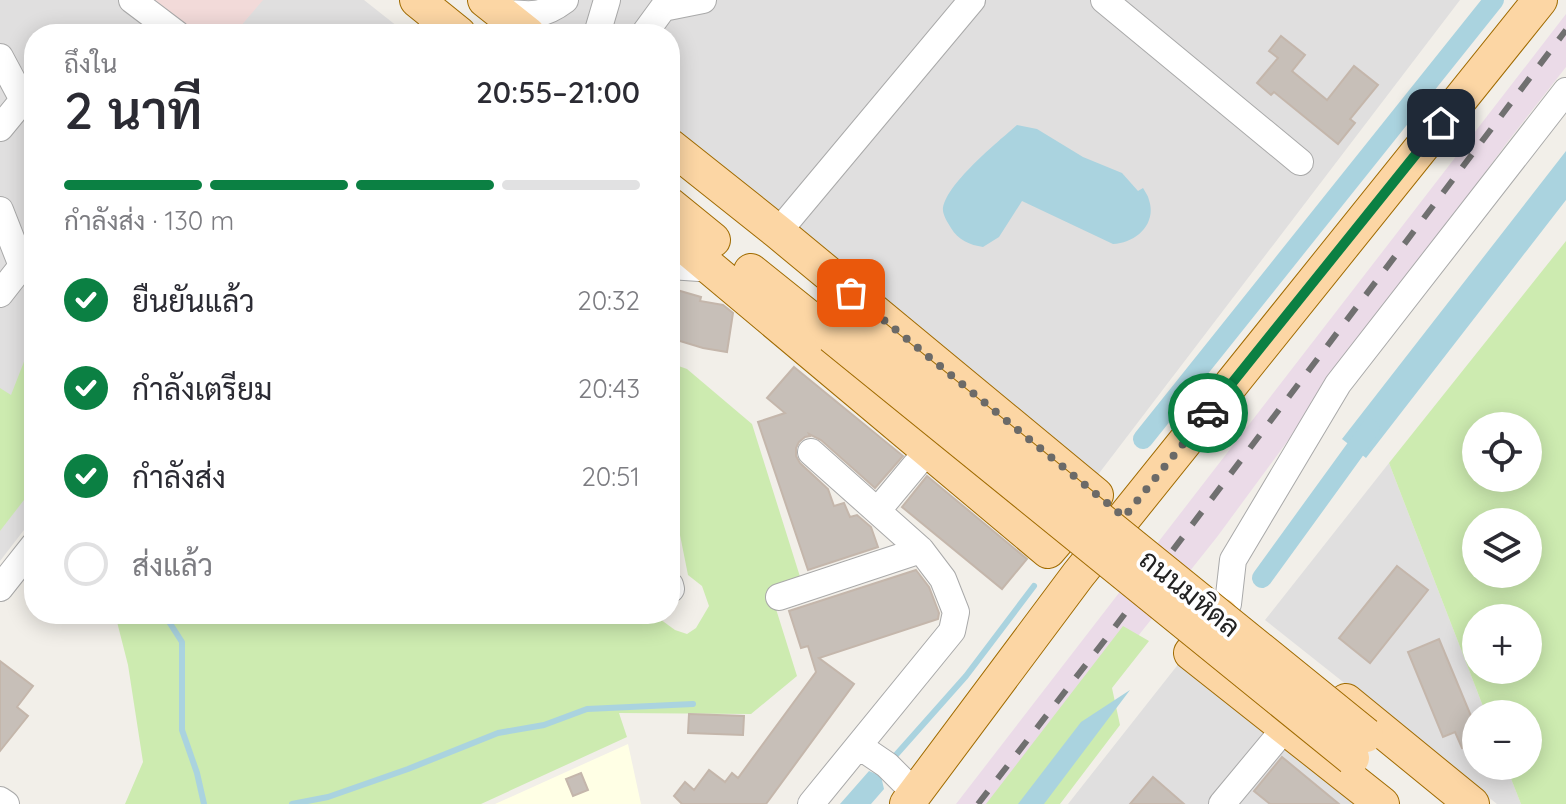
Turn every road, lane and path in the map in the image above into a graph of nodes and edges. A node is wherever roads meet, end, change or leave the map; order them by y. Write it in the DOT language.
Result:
graph roads {
  1 [pos="132,0"];
  2 [pos="401,0"];
  3 [pos="417,0"];
  4 [pos="467,0"];
  5 [pos="565,0"];
  6 [pos="607,0"];
  7 [pos="703,0"];
  8 [pos="972,0"];
  9 [pos="1104,0"];
  10 [pos="1540,0"];
  11 [pos="498,15"];
  12 [pos="164,24"];
  13 [pos="426,24"];
  14 [pos="431,24"];
  15 [pos="600,24"];
  16 [pos="651,24"];
  17 [pos="0,57"];
  18 [pos="1566,91"];
  19 [pos="0,128"];
  20 [pos="680,154"];
  21 [pos="1300,162"];
  22 [pos="680,177"];
  23 [pos="0,210"];
  24 [pos="680,212"];
  25 [pos="778,232"];
  26 [pos="680,242"];
  27 [pos="24,251"];
  28 [pos="24,263"];
  29 [pos="680,267"];
  30 [pos="714,269"];
  31 [pos="0,294"];
  32 [pos="841,326"];
  33 [pos="928,450"];
  34 [pos="811,452"];
  35 [pos="1096,495"];
  36 [pos="878,510"];
  37 [pos="1124,517"];
  38 [pos="921,550"];
  39 [pos="1048,551"];
  40 [pos="24,558"];
  41 [pos="1078,575"];
  42 [pos="0,588"];
  43 [pos="779,597"];
  44 [pos="1219,597"];
  45 [pos="1286,727"];
  46 [pos="859,746"];
  47 [pos="1359,746"];
  48 [pos="911,798"];
  49 [pos="0,800"];
  50 [pos="6,804"];
  51 [pos="811,804"];
  52 [pos="1222,804"];
  53 [pos="1382,804"];
  54 [pos="1407,804"];
  55 [pos="1451,804"];
  56 [pos="1472,804"];
  1 -- 12 [label="street"];
  2 -- 13 [label="main road"];
  3 -- 14 [label="main road"];
  4 -- 11 [label="main road"];
  5 -- 11 [label="street"];
  6 -- 15 [label="street"];
  7 -- 16 [label="street"];
  8 -- 25 [label="street"];
  9 -- 21 [label="street"];
  10 -- 37 [label="main road"];
  17 -- 19 [label="street"];
  18 -- 44 [label="street"];
  20 -- 25 [label="main road"];
  22 -- 32 [label="main road, ถนนมหิดล"];
  23 -- 27 [label="street"];
  24 -- 32 [label="main road, ถนนมหิดล"];
  25 -- 35 [label="main road"];
  26 -- 30 [label="main road"];
  28 -- 31 [label="street"];
  29 -- 30 [label="street"];
  30 -- 33 [label="main road"];
  32 -- 47 [label="main road, ถนนมหิดล, bridge"];
  33 -- 36 [label="street"];
  33 -- 39 [label="main road"];
  34 -- 36 [label="street"];
  35 -- 37 [label="main road"];
  35 -- 39 [label="main road"];
  36 -- 38 [label="street"];
  37 -- 41 [label="main road"];
  38 -- 43 [label="street"];
  38 -- 46 [label="street"];
  39 -- 41 [label="main road"];
  40 -- 42 [label="street"];
  41 -- 48 [label="main road"];
  44 -- 45 [label="main road"];
  44 -- 56 [label="main road"];
  45 -- 52 [label="street"];
  45 -- 53 [label="main road"];
  46 -- 48 [label="street"];
  46 -- 51 [label="street"];
  47 -- 54 [label="main road, ถนนมหิดล"];
  47 -- 55 [label="main road, ถนนมหิดล"];
  49 -- 50 [label="street"];
}
